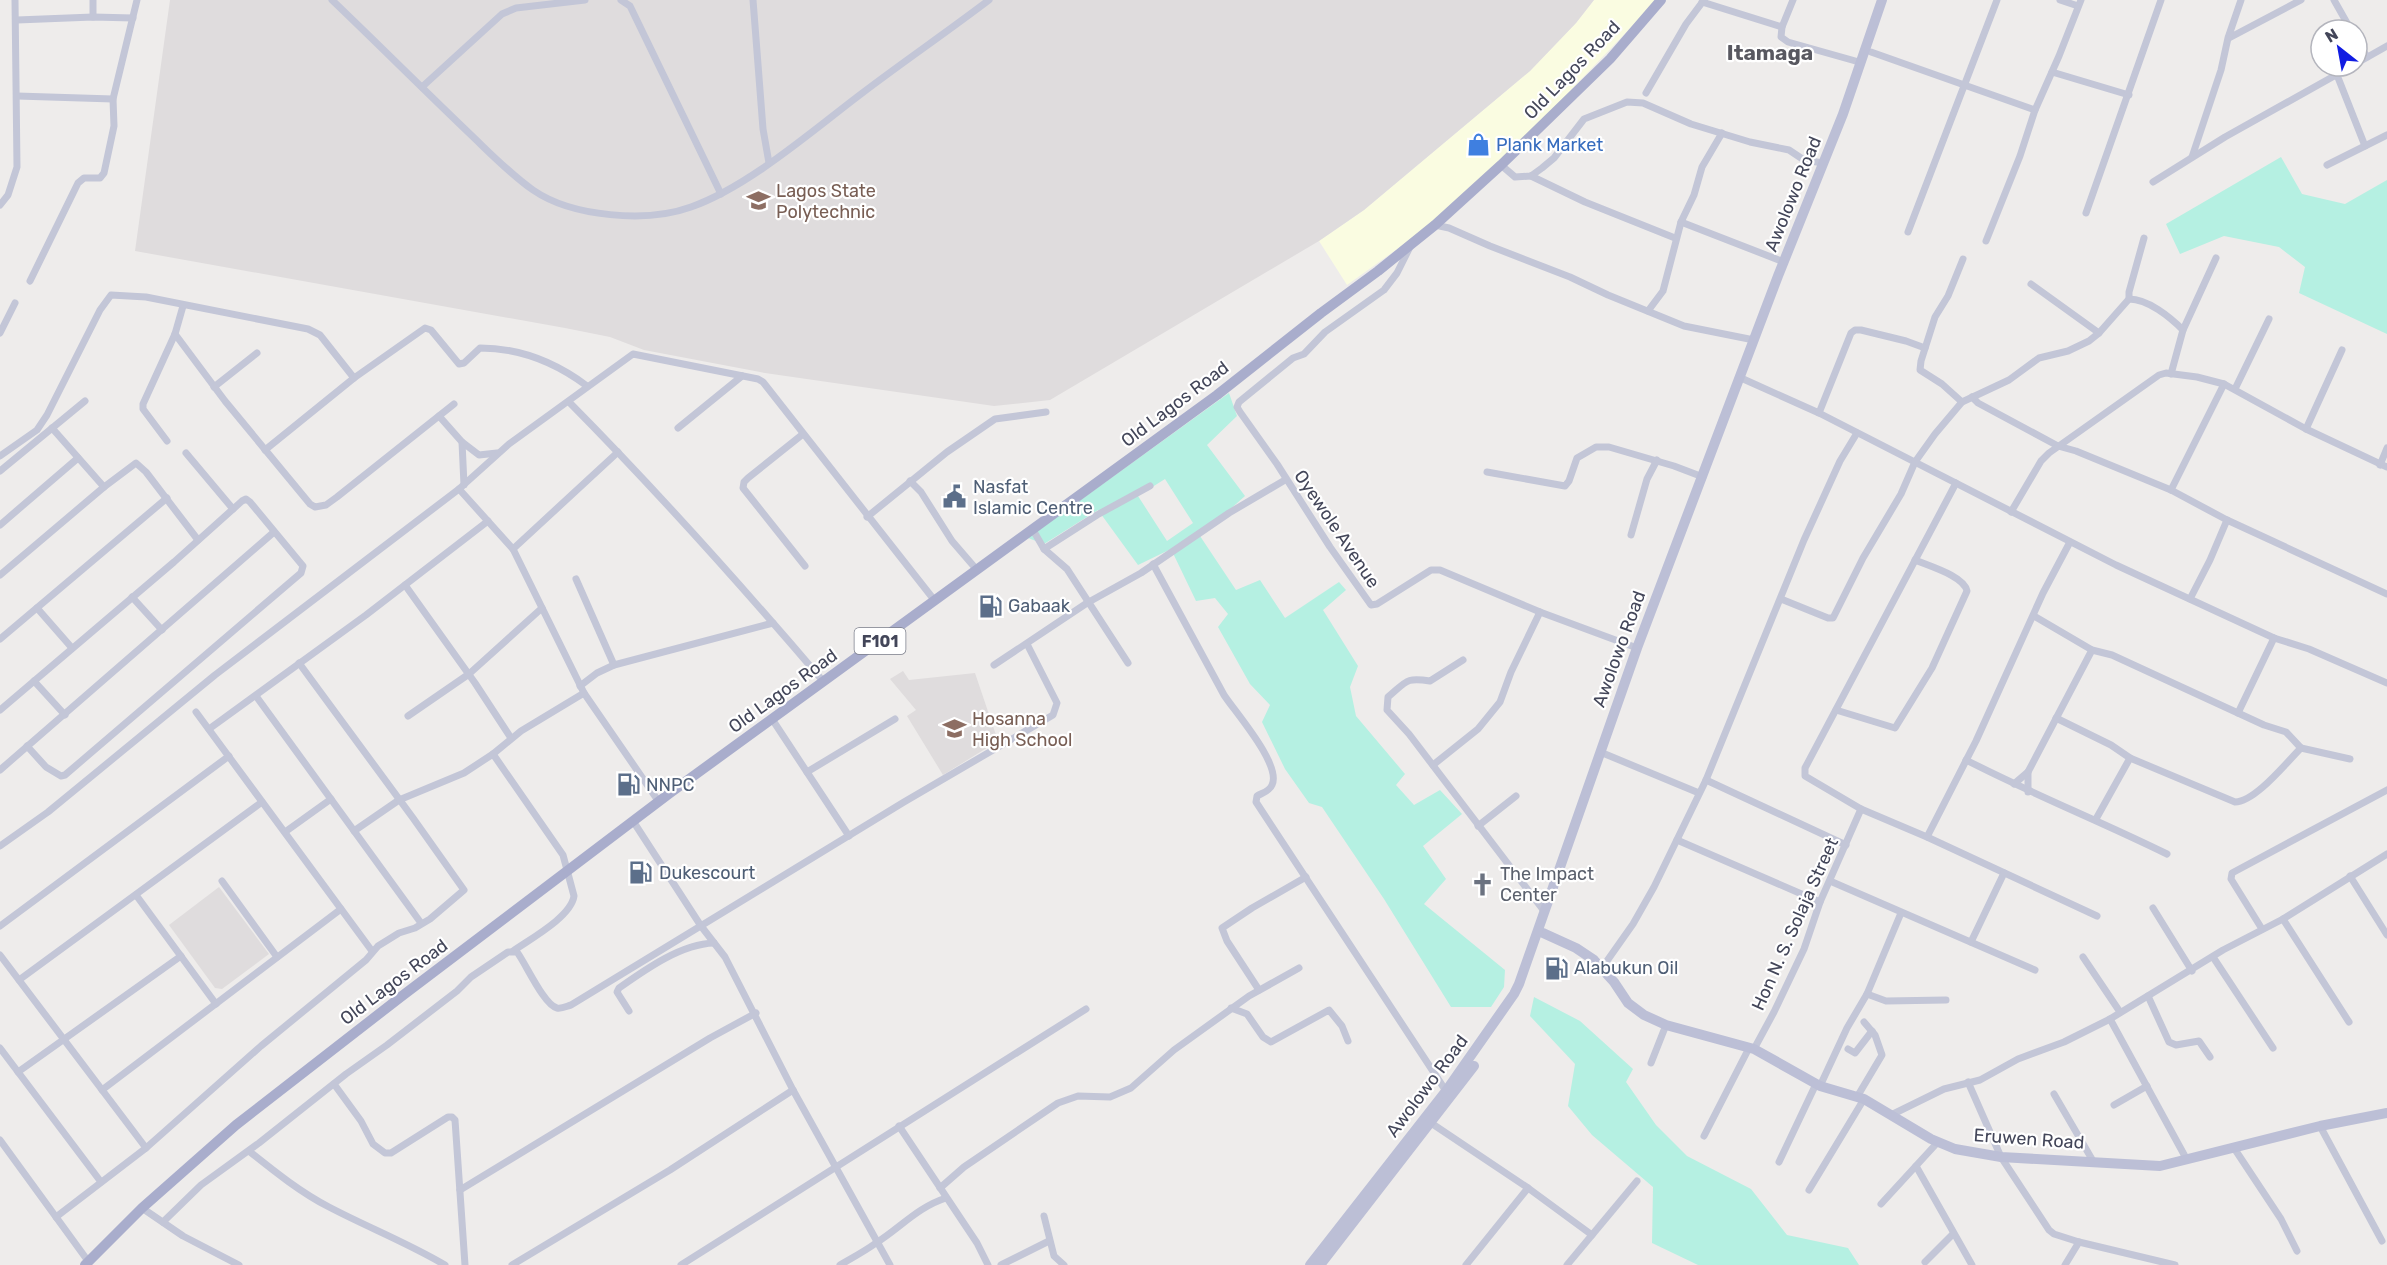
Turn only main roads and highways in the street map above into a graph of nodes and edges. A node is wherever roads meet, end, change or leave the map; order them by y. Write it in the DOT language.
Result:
graph roads {
  1 [pos="1661,0"];
  2 [pos="1882,0"];
  3 [pos="1889,0"];
  4 [pos="1744,380"];
  5 [pos="1543,933"];
  6 [pos="1519,990"];
  7 [pos="2387,1113"];
  8 [pos="86,1263"];
  9 [pos="1310,1265"];
  10 [pos="1320,1265"];
  1 -- 8 [label="main road, Old Lagos Road / F101"];
  2 -- 4 [label="main road, Awolowo Road"];
  3 -- 4 [label="main road, Awolowo Road"];
  4 -- 5 [label="main road, Awolowo Road"];
  4 -- 6 [label="main road, Awolowo Road"];
  5 -- 6 [label="main road, Awolowo Road"];
  5 -- 7 [label="main road, Eruwen Road"];
  6 -- 9 [label="main road, Awolowo Road"];
  6 -- 10 [label="main road, Awolowo Road"];
}
